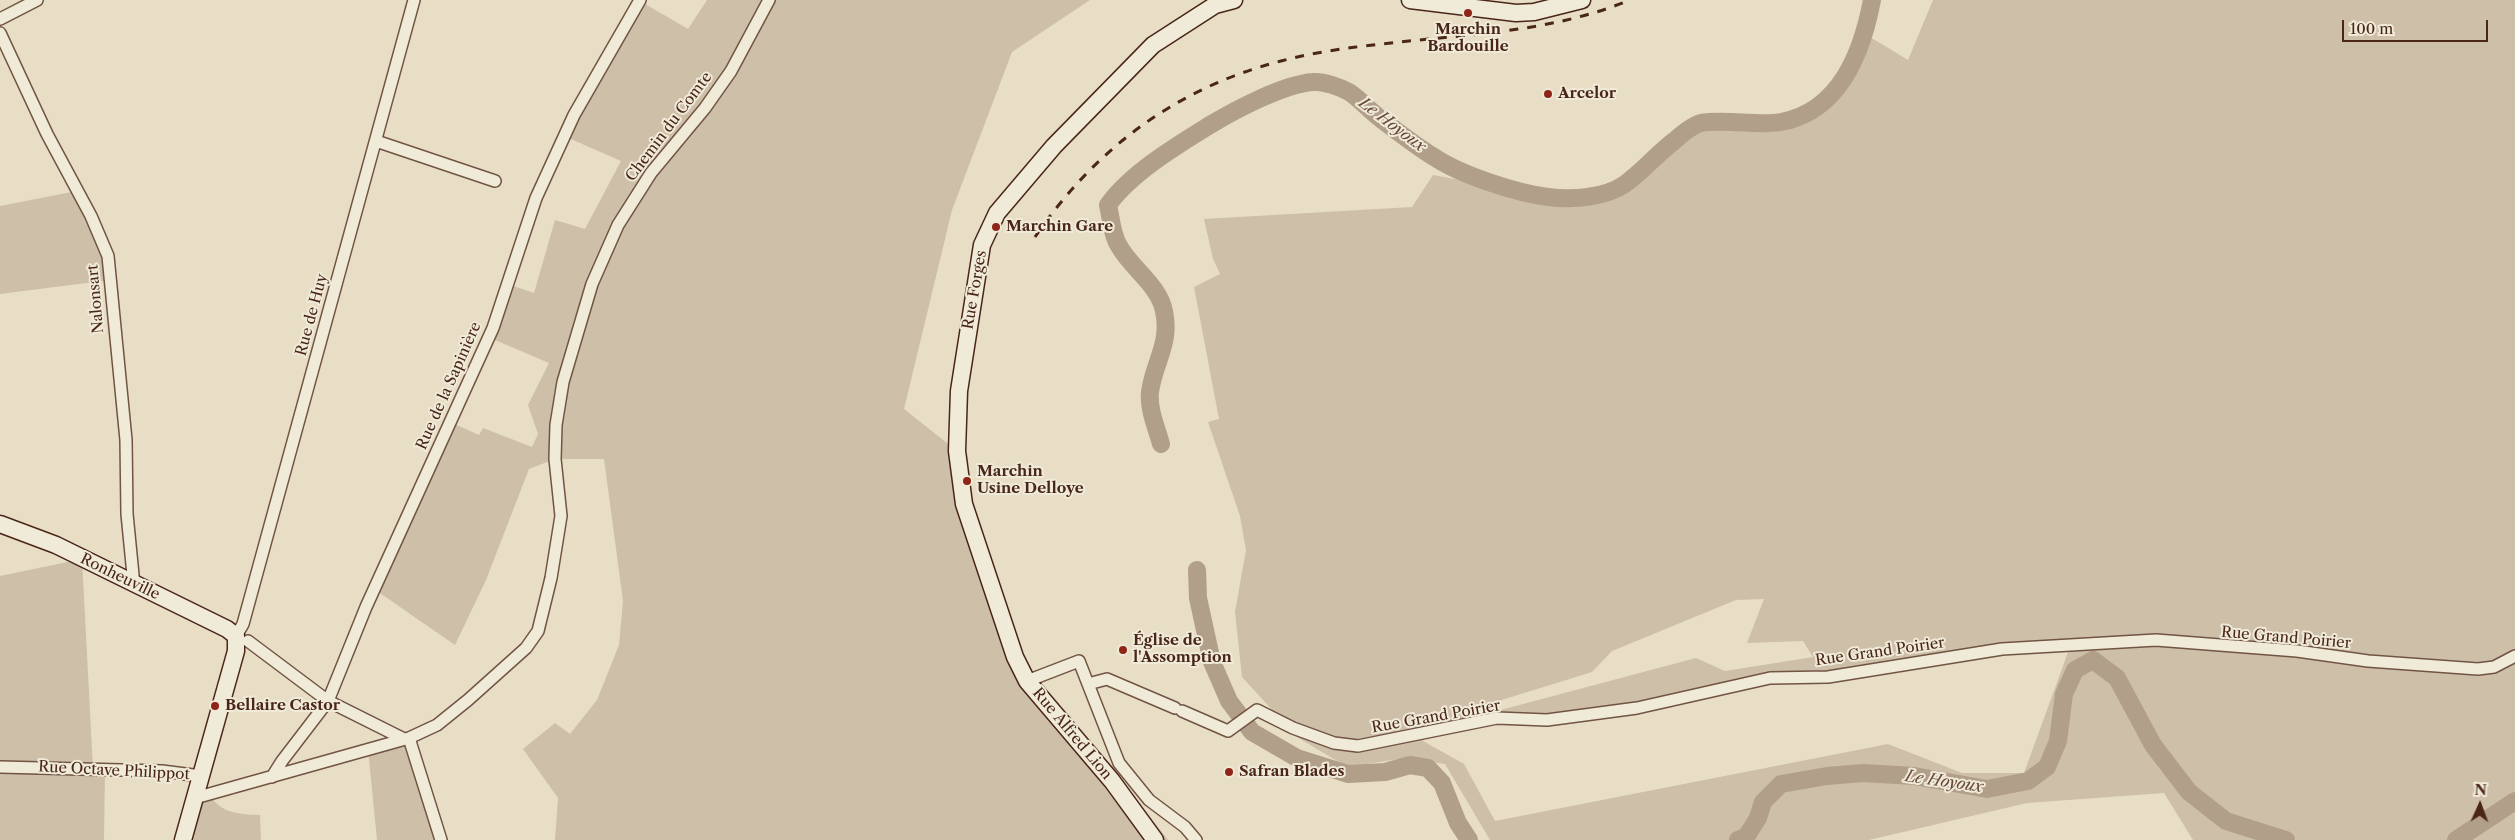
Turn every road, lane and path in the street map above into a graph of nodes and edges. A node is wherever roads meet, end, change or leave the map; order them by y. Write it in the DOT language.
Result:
graph roads {
  1 [pos="37,0"];
  2 [pos="414,0"];
  3 [pos="640,0"];
  4 [pos="769,0"];
  5 [pos="1234,0"];
  6 [pos="1410,0"];
  7 [pos="1582,0"];
  8 [pos="0,19"];
  9 [pos="1,40"];
  10 [pos="376,140"];
  11 [pos="495,180"];
  12 [pos="0,524"];
  13 [pos="134,584"];
  14 [pos="242,639"];
  15 [pos="2515,656"];
  16 [pos="1027,681"];
  17 [pos="1088,684"];
  18 [pos="328,701"];
  19 [pos="407,739"];
  20 [pos="0,767"];
  21 [pos="201,776"];
  22 [pos="272,778"];
  23 [pos="195,798"];
  24 [pos="183,840"];
  25 [pos="441,840"];
  26 [pos="1155,840"];
  27 [pos="1196,840"];
  1 -- 8 [label="street"];
  2 -- 10 [label="street, Rue de Huy"];
  3 -- 18 [label="street, Rue de la Sapinière"];
  4 -- 19 [label="street, Chemin du Comte"];
  5 -- 16 [label="main road, Rue Forges"];
  6 -- 7 [label="main road"];
  9 -- 13 [label="street, Nalonsart"];
  10 -- 11 [label="street"];
  10 -- 14 [label="street, Rue de Huy"];
  12 -- 13 [label="main road, Ronheuville"];
  13 -- 14 [label="main road, Ronheuville"];
  14 -- 18 [label="street"];
  14 -- 21 [label="main road, Rue Octave Philippot"];
  15 -- 17 [label="street, Rue Grand Poirier"];
  16 -- 17 [label="street, Rue Alfred Lion"];
  16 -- 26 [label="main road, Rue Alfred Lion"];
  17 -- 27 [label="street, Rue Alfred Lion"];
  18 -- 19 [label="street"];
  18 -- 22 [label="street, Rue de la Sapinière"];
  19 -- 22 [label="street, Chemin du Comte"];
  19 -- 25 [label="street"];
  20 -- 21 [label="street, Rue Octave Philippot"];
  21 -- 23 [label="main road, Rue Octave Philippot"];
  22 -- 23 [label="street, Chemin du Comte"];
  23 -- 24 [label="main road, Rue Octave Philippot"];
}
